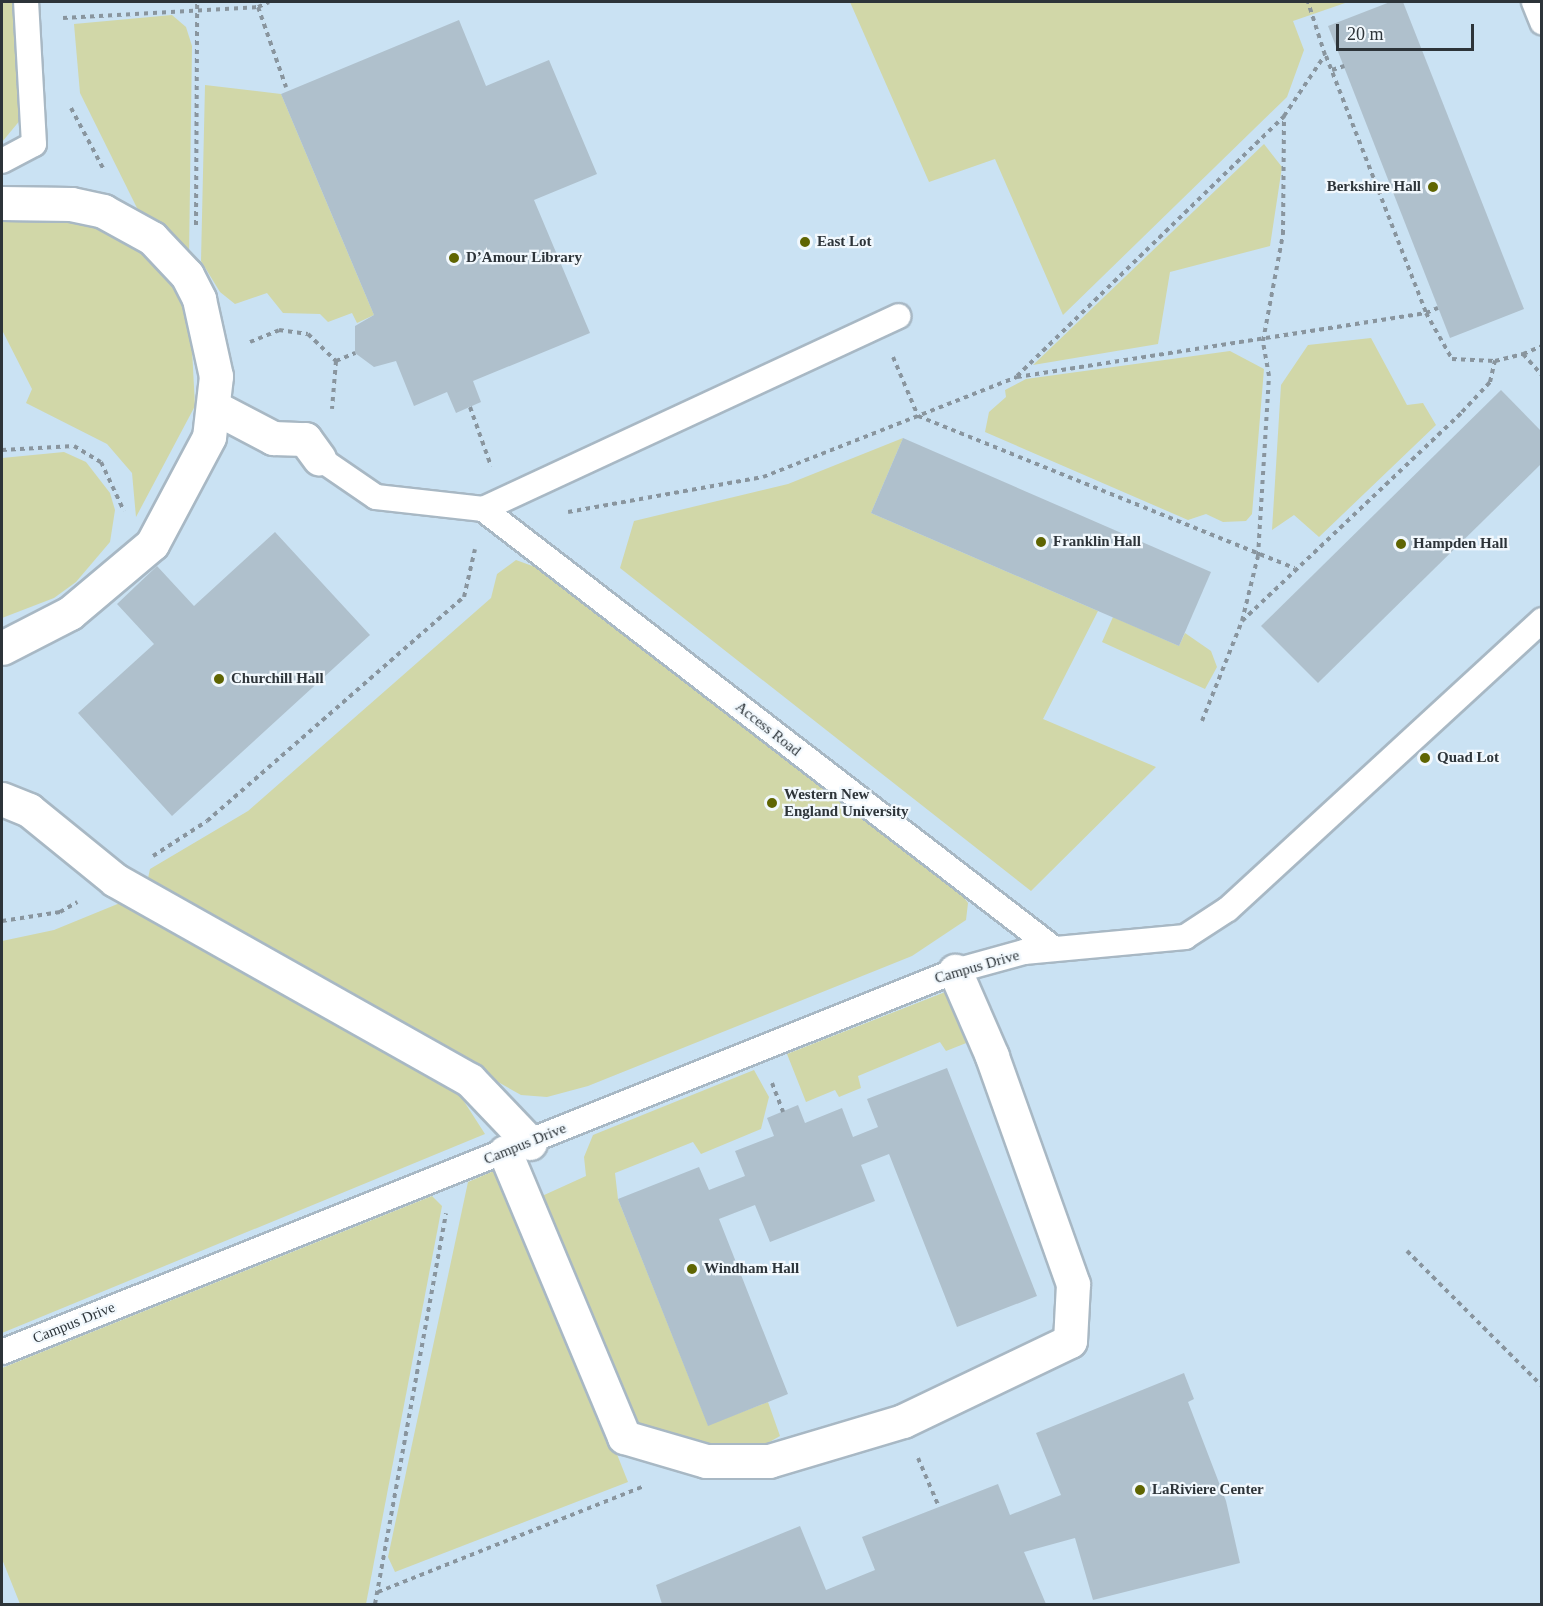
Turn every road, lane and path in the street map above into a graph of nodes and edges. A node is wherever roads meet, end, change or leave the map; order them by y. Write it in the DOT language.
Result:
graph roads {
  1 [pos="26,2"];
  2 [pos="197,2"];
  3 [pos="269,2"];
  4 [pos="1308,2"];
  5 [pos="1534,2"];
  6 [pos="258,7"];
  7 [pos="198,9"];
  8 [pos="62,18"];
  9 [pos="1542,22"];
  10 [pos="1325,55"];
  11 [pos="1344,66"];
  12 [pos="1332,70"];
  13 [pos="286,87"];
  14 [pos="71,108"];
  15 [pos="1284,116"];
  16 [pos="2,161"];
  17 [pos="2,203"];
  18 [pos="132,224"];
  19 [pos="187,275"];
  20 [pos="1438,308"];
  21 [pos="1426,313"];
  22 [pos="898,316"];
  23 [pos="1263,340"];
  24 [pos="1542,346"];
  25 [pos="890,348"];
  26 [pos="214,352"];
  27 [pos="355,353"];
  28 [pos="1523,354"];
  29 [pos="336,361"];
  30 [pos="1495,361"];
  31 [pos="1542,375"];
  32 [pos="1017,377"];
  33 [pos="335,404"];
  34 [pos="214,407"];
  35 [pos="470,407"];
  36 [pos="918,416"];
  37 [pos="2,450"];
  38 [pos="319,458"];
  39 [pos="483,509"];
  40 [pos="577,512"];
  41 [pos="1258,556"];
  42 [pos="136,560"];
  43 [pos="1294,568"];
  44 [pos="1542,620"];
  45 [pos="1242,621"];
  46 [pos="2,648"];
  47 [pos="1202,721"];
  48 [pos="2,799"];
  49 [pos="115,880"];
  50 [pos="2,921"];
  51 [pos="1053,948"];
  52 [pos="955,971"];
  53 [pos="518,1148"];
  54 [pos="453,1173"];
  55 [pos="1407,1251"];
  56 [pos="2,1352"];
  57 [pos="1542,1386"];
  58 [pos="903,1421"];
  59 [pos="706,1461"];
  60 [pos="939,1507"];
  61 [pos="377,1593"];
  62 [pos="375,1605"];
  1 -- 16 [label="lane"];
  2 -- 7 [label="path"];
  3 -- 6 [label="path"];
  4 -- 10 [label="path"];
  5 -- 9 [label="lane"];
  6 -- 7 [label="path"];
  6 -- 13 [label="path"];
  7 -- 8 [label="path"];
  7 -- 19 [label="path"];
  10 -- 12 [label="path"];
  10 -- 15 [label="path"];
  11 -- 12 [label="path"];
  12 -- 21 [label="path"];
  14 -- 18 [label="path"];
  15 -- 23 [label="path"];
  15 -- 32 [label="path"];
  17 -- 18 [label="street"];
  18 -- 19 [label="street"];
  19 -- 26 [label="street"];
  20 -- 21 [label="path"];
  21 -- 23 [label="path"];
  21 -- 30 [label="path"];
  22 -- 39 [label="lane"];
  23 -- 32 [label="path"];
  23 -- 41 [label="path"];
  24 -- 28 [label="path"];
  25 -- 36 [label="path"];
  26 -- 29 [label="path"];
  26 -- 34 [label="street"];
  27 -- 29 [label="path"];
  28 -- 30 [label="path"];
  28 -- 31 [label="path"];
  29 -- 33 [label="path"];
  30 -- 43 [label="path"];
  32 -- 36 [label="path"];
  34 -- 38 [label="street"];
  34 -- 42 [label="street"];
  35 -- 39 [label="path"];
  36 -- 40 [label="path"];
  36 -- 41 [label="path"];
  37 -- 42 [label="path"];
  38 -- 39 [label="lane"];
  39 -- 49 [label="path"];
  39 -- 51 [label="lane, Access Road"];
  41 -- 43 [label="path"];
  41 -- 45 [label="path"];
  42 -- 46 [label="street"];
  43 -- 45 [label="path"];
  44 -- 51 [label="lane, Campus Drive"];
  45 -- 47 [label="path"];
  48 -- 49 [label="street"];
  49 -- 50 [label="path"];
  49 -- 53 [label="street"];
  51 -- 52 [label="lane, Campus Drive"];
  52 -- 53 [label="lane, Campus Drive"];
  52 -- 58 [label="street"];
  53 -- 54 [label="lane, Campus Drive"];
  53 -- 59 [label="street"];
  54 -- 56 [label="lane, Campus Drive"];
  54 -- 61 [label="path"];
  55 -- 57 [label="path"];
  58 -- 59 [label="street"];
  58 -- 60 [label="path"];
  59 -- 61 [label="path"];
  61 -- 62 [label="path"];
}
